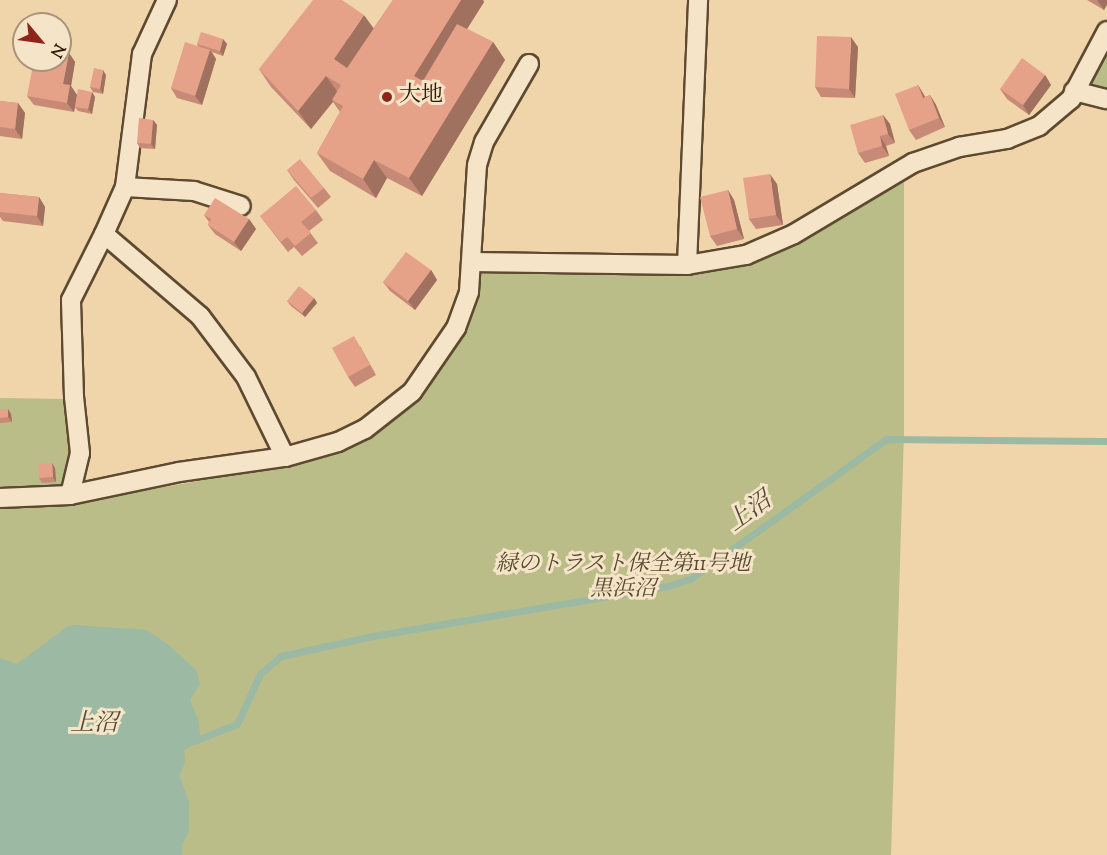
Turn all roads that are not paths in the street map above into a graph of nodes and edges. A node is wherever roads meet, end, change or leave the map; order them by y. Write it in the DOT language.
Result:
graph roads {
  1 [pos="167,0"];
  2 [pos="698,0"];
  3 [pos="1107,31"];
  4 [pos="529,64"];
  5 [pos="1074,91"];
  6 [pos="1107,99"];
  7 [pos="125,187"];
  8 [pos="241,206"];
  9 [pos="104,234"];
  10 [pos="472,262"];
  11 [pos="687,265"];
  12 [pos="285,458"];
  13 [pos="70,495"];
  14 [pos="0,498"];
  1 -- 7 [label="street"];
  2 -- 11 [label="street"];
  3 -- 5 [label="street"];
  4 -- 10 [label="street"];
  5 -- 6 [label="street"];
  5 -- 11 [label="street"];
  7 -- 8 [label="street"];
  7 -- 9 [label="street"];
  9 -- 12 [label="street"];
  9 -- 13 [label="street"];
  10 -- 11 [label="street"];
  10 -- 12 [label="street"];
  12 -- 13 [label="street"];
  13 -- 14 [label="street"];
}
